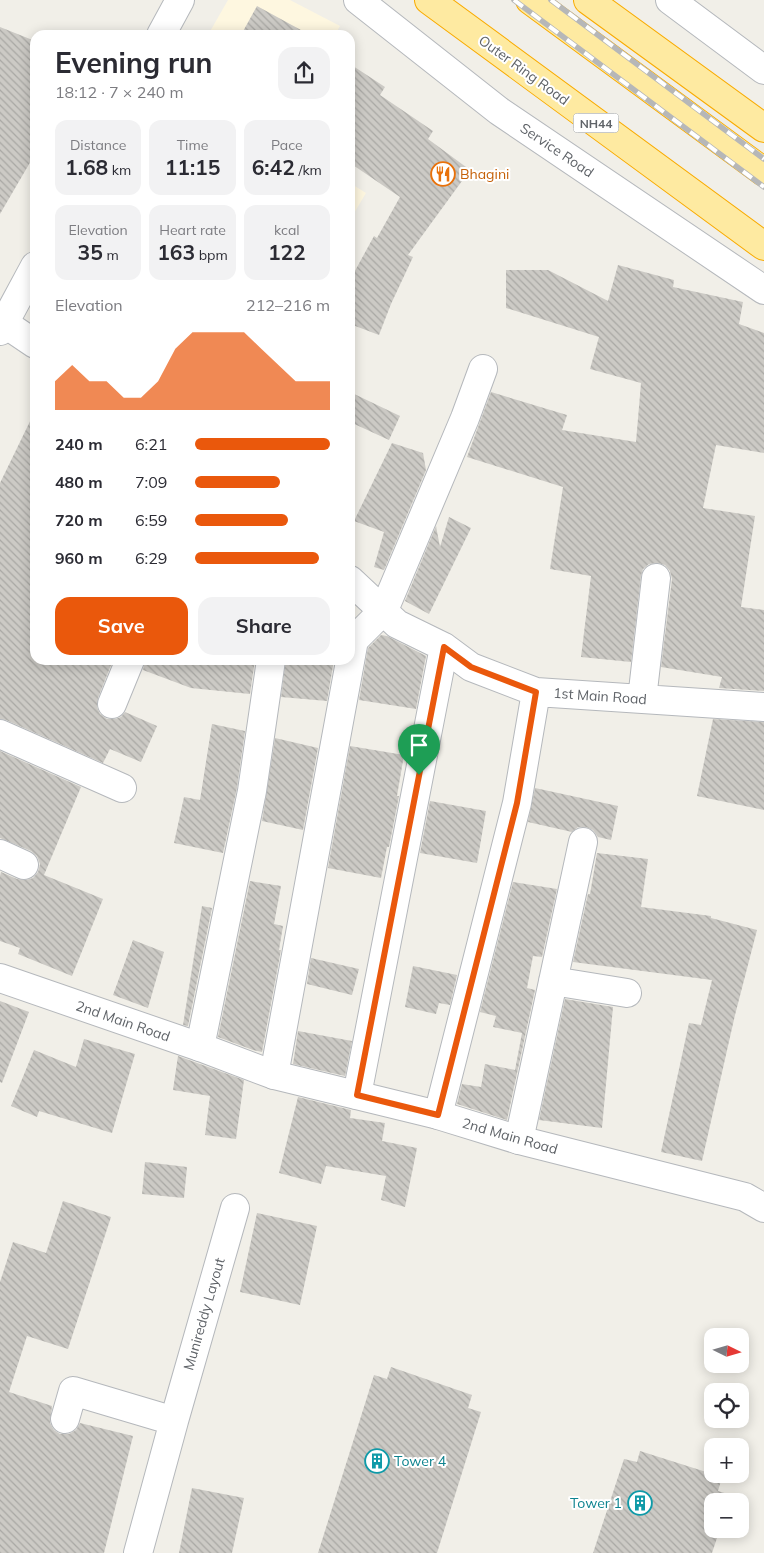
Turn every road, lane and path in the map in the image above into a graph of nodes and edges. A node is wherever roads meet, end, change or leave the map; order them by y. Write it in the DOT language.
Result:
graph roads {
  1 [pos="180,0"];
  2 [pos="358,0"];
  3 [pos="429,0"];
  4 [pos="530,0"];
  5 [pos="588,0"];
  6 [pos="670,0"];
  7 [pos="164,30"];
  8 [pos="764,70"];
  9 [pos="764,128"];
  10 [pos="764,172"];
  11 [pos="764,246"];
  12 [pos="30,275"];
  13 [pos="764,290"];
  14 [pos="2,327"];
  15 [pos="30,341"];
  16 [pos="483,369"];
  17 [pos="656,578"];
  18 [pos="355,584"];
  19 [pos="384,610"];
  20 [pos="355,639"];
  21 [pos="444,647"];
  22 [pos="128,665"];
  23 [pos="269,665"];
  24 [pos="349,665"];
  25 [pos="536,692"];
  26 [pos="642,699"];
  27 [pos="112,704"];
  28 [pos="764,707"];
  29 [pos="0,734"];
  30 [pos="122,788"];
  31 [pos="583,842"];
  32 [pos="0,978"];
  33 [pos="553,981"];
  34 [pos="627,993"];
  35 [pos="200,1047"];
  36 [pos="274,1076"];
  37 [pos="357,1095"];
  38 [pos="438,1115"];
  39 [pos="519,1140"];
  40 [pos="234,1208"];
  41 [pos="764,1208"];
  42 [pos="64,1419"];
  43 [pos="174,1421"];
  44 [pos="138,1553"];
  1 -- 7 [label="street"];
  2 -- 13 [label="street, Service Road"];
  3 -- 11 [label="highway, Outer Ring Road / NH44"];
  4 -- 10 [label="highway"];
  5 -- 9 [label="highway"];
  6 -- 8 [label="street"];
  12 -- 14 [label="street"];
  14 -- 15 [label="street"];
  16 -- 19 [label="street"];
  17 -- 26 [label="street"];
  18 -- 19 [label="street, 1st Main Road"];
  19 -- 20 [label="street"];
  19 -- 21 [label="street, 1st Main Road"];
  21 -- 25 [label="street, 1st Main Road"];
  21 -- 37 [label="street"];
  22 -- 27 [label="street"];
  23 -- 35 [label="street"];
  24 -- 36 [label="street"];
  25 -- 26 [label="street, 1st Main Road"];
  25 -- 38 [label="street"];
  26 -- 28 [label="street, 1st Main Road"];
  29 -- 30 [label="street"];
  31 -- 33 [label="street"];
  32 -- 35 [label="street, 2nd Main Road"];
  33 -- 34 [label="street"];
  33 -- 39 [label="street"];
  35 -- 36 [label="street, 2nd Main Road"];
  36 -- 37 [label="street, 2nd Main Road"];
  37 -- 38 [label="street, 2nd Main Road"];
  38 -- 39 [label="street, 2nd Main Road"];
  39 -- 41 [label="street, 2nd Main Road"];
  40 -- 43 [label="street, Munireddy Layout"];
  42 -- 43 [label="street"];
  43 -- 44 [label="street, Munireddy Layout"];
}
